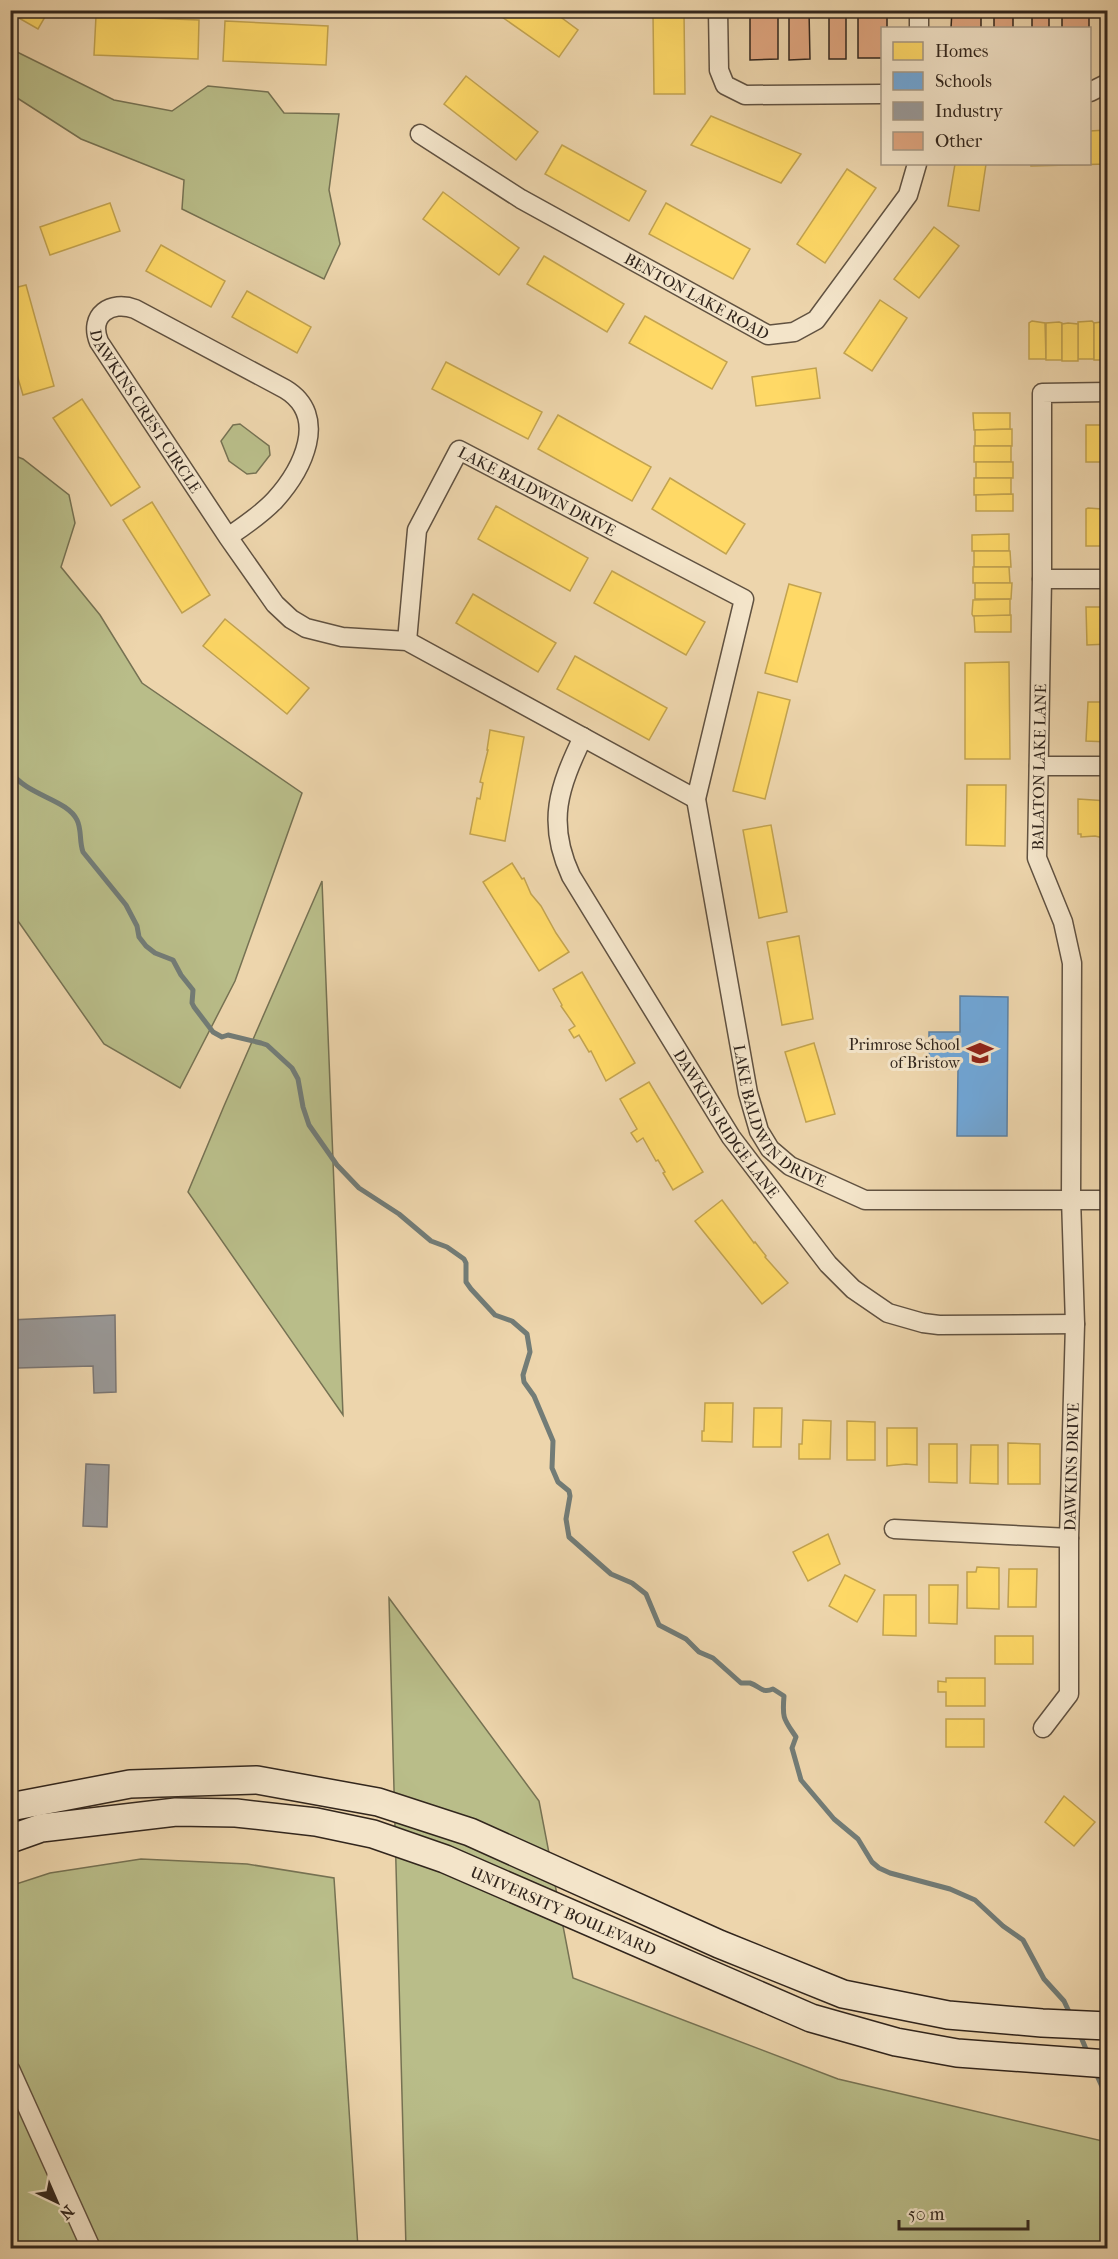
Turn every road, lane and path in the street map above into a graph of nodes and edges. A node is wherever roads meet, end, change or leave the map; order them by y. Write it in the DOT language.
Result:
graph roads {
  1 [pos="718,10"];
  2 [pos="919,10"];
  3 [pos="919,27"];
  4 [pos="1107,83"];
  5 [pos="1091,91"];
  6 [pos="881,94"];
  7 [pos="420,134"];
  8 [pos="917,165"];
  9 [pos="1107,392"];
  10 [pos="228,537"];
  11 [pos="1042,579"];
  12 [pos="1107,579"];
  13 [pos="407,641"];
  14 [pos="583,737"];
  15 [pos="1039,766"];
  16 [pos="1107,766"];
  17 [pos="696,799"];
  18 [pos="1071,1198"];
  19 [pos="1107,1200"];
  20 [pos="1075,1324"];
  21 [pos="894,1529"];
  22 [pos="1069,1538"];
  23 [pos="1043,1728"];
  24 [pos="10,1807"];
  25 [pos="10,1839"];
  26 [pos="1106,2026"];
  27 [pos="1107,2064"];
  28 [pos="10,2069"];
  29 [pos="91,2248"];
  1 -- 6 [label="street"];
  2 -- 3 [label="street"];
  4 -- 5 [label="street"];
  7 -- 8 [label="street, BENTON LAKE ROAD"];
  9 -- 11 [label="street, BALATON LAKE LANE"];
  10 -- 10 [label="street, DAWKINS CREST CIRCLE"];
  10 -- 13 [label="street, DAWKINS CREST CIRCLE"];
  11 -- 12 [label="street"];
  11 -- 15 [label="street, BALATON LAKE LANE"];
  13 -- 14 [label="street"];
  13 -- 17 [label="street, LAKE BALDWIN DRIVE"];
  14 -- 17 [label="street"];
  14 -- 20 [label="street, DAWKINS RIDGE LANE"];
  15 -- 16 [label="street"];
  15 -- 18 [label="street, BALATON LAKE LANE"];
  17 -- 18 [label="street, LAKE BALDWIN DRIVE"];
  18 -- 19 [label="street, LAKE BALDWIN DRIVE"];
  18 -- 20 [label="street, DAWKINS DRIVE"];
  20 -- 22 [label="street, DAWKINS DRIVE"];
  21 -- 22 [label="street"];
  22 -- 23 [label="street, DAWKINS DRIVE"];
  24 -- 26 [label="main road, UNIVERSITY BOULEVARD"];
  25 -- 27 [label="main road, UNIVERSITY BOULEVARD"];
  28 -- 29 [label="street"];
}
